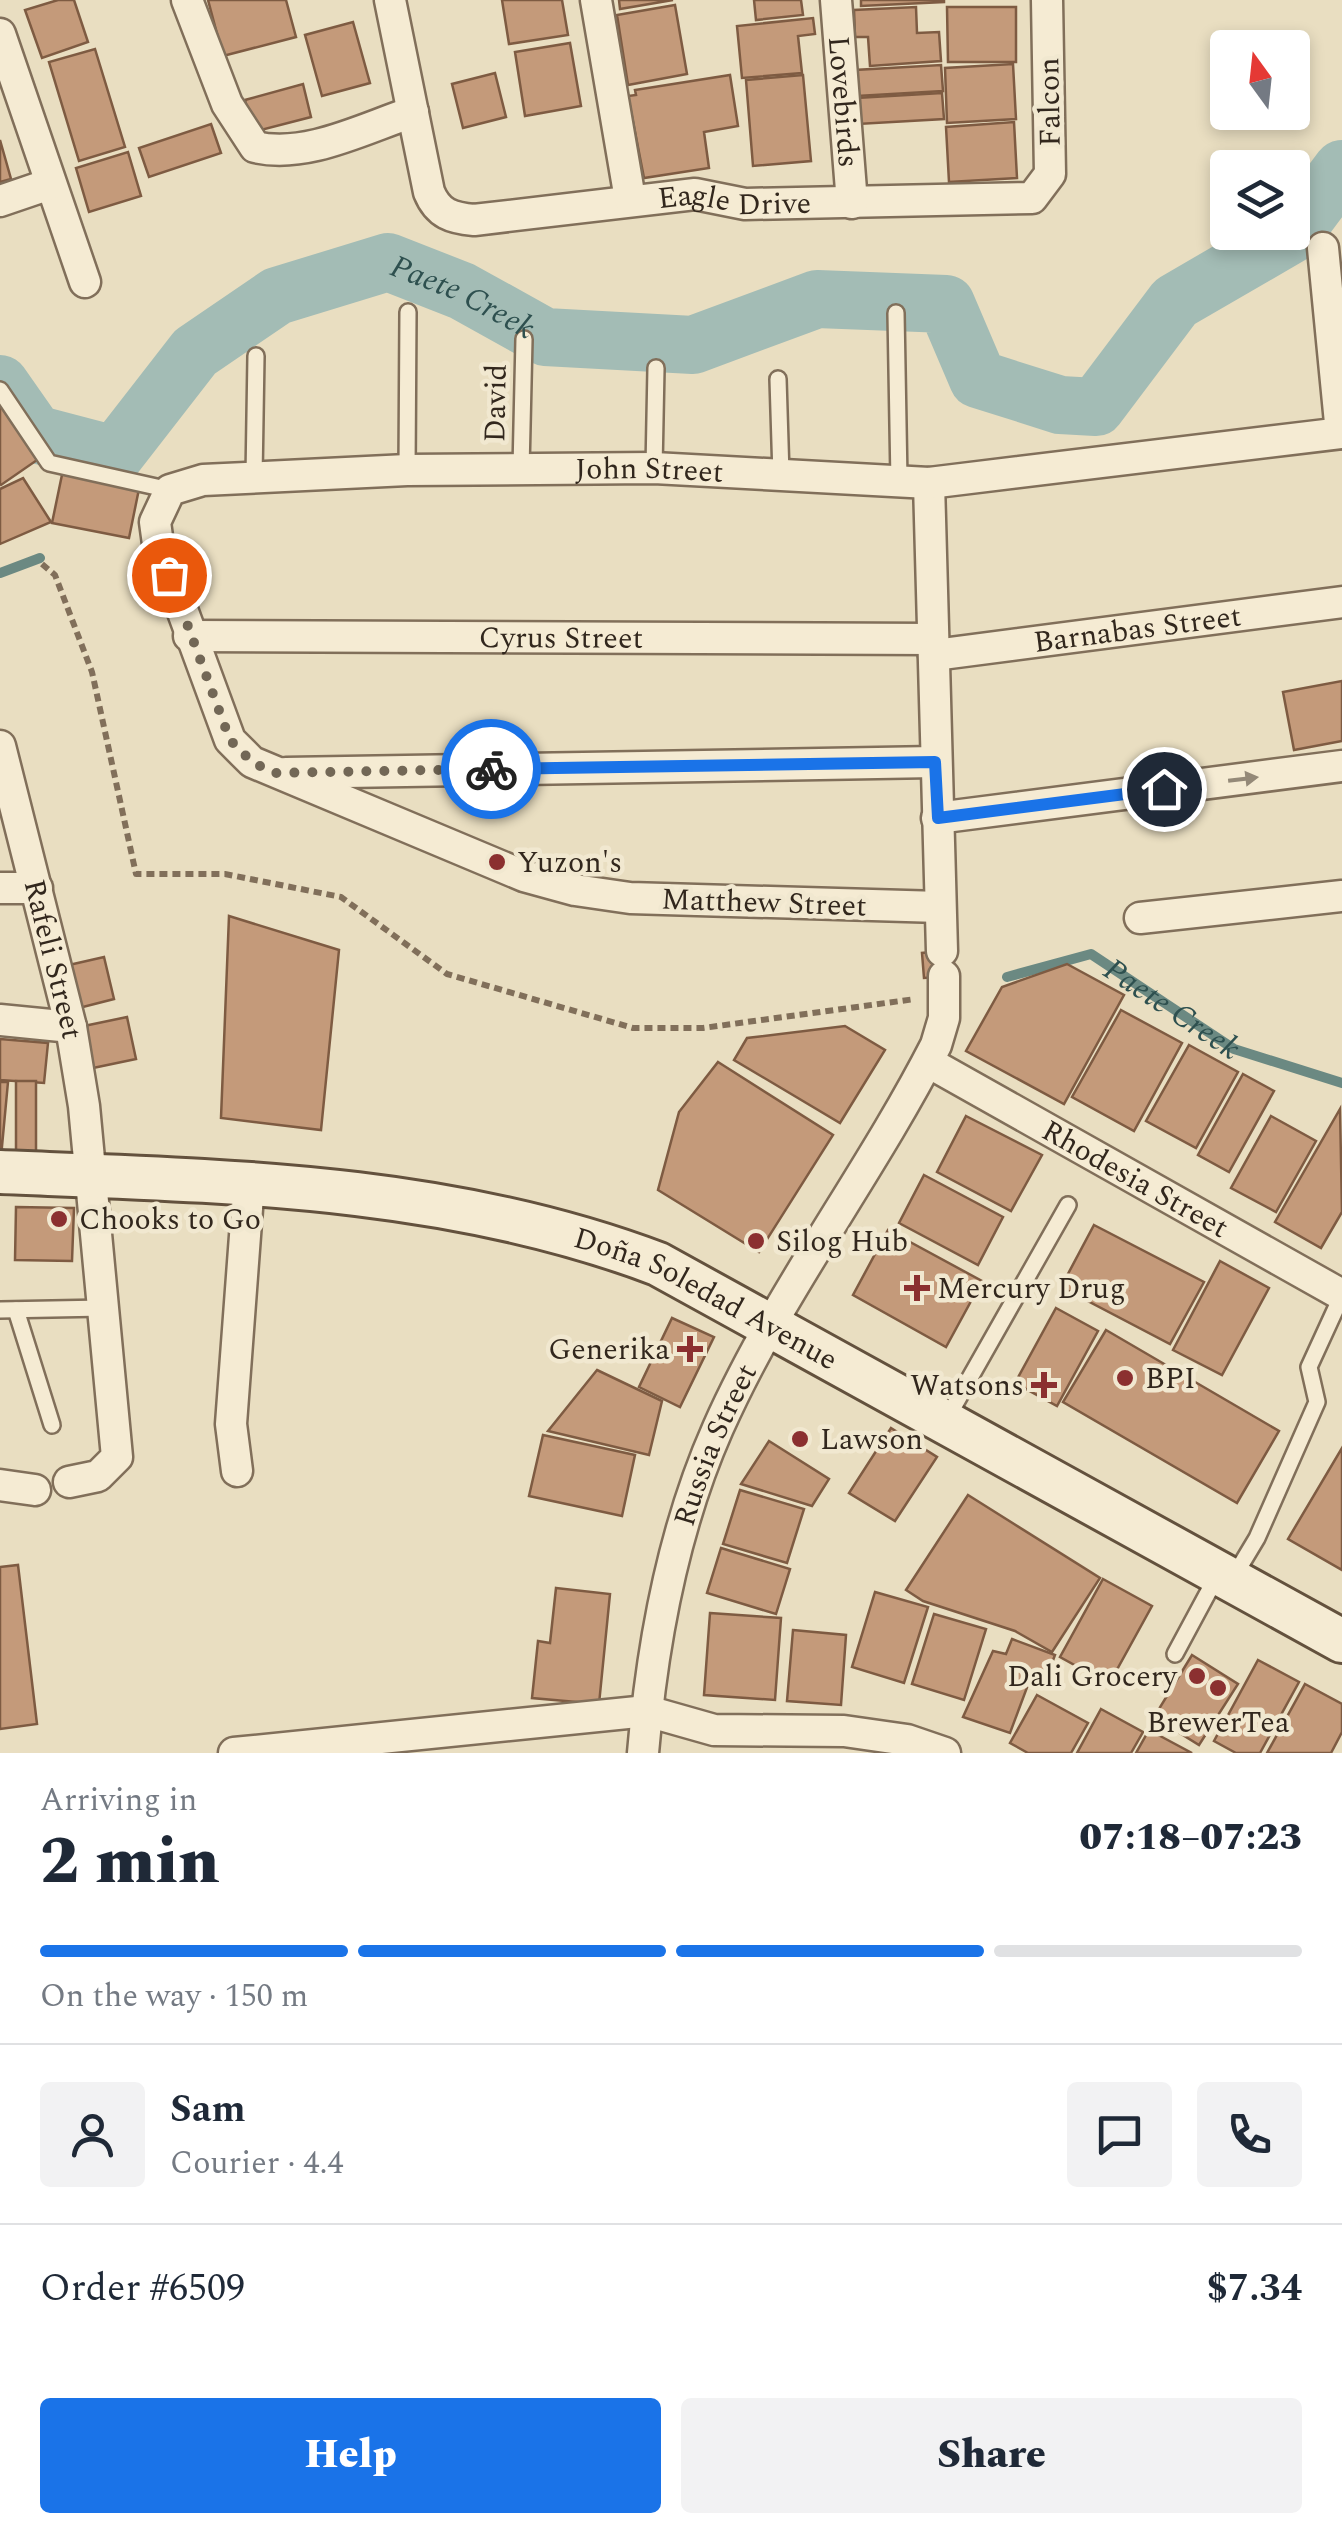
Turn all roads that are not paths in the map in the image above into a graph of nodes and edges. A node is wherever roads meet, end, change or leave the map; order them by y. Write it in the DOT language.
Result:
graph roads {
  1 [pos="187,0"];
  2 [pos="390,0"];
  3 [pos="596,0"];
  4 [pos="836,0"];
  5 [pos="1047,0"];
  6 [pos="0,34"];
  7 [pos="414,112"];
  8 [pos="50,184"];
  9 [pos="1032,198"];
  10 [pos="630,199"];
  11 [pos="0,200"];
  12 [pos="852,203"];
  13 [pos="1323,248"];
  14 [pos="84,282"];
  15 [pos="408,312"];
  16 [pos="896,314"];
  17 [pos="524,339"];
  18 [pos="256,356"];
  19 [pos="656,368"];
  20 [pos="778,378"];
  21 [pos="0,390"];
  22 [pos="1342,433"];
  23 [pos="654,468"];
  24 [pos="521,469"];
  25 [pos="407,470"];
  26 [pos="781,474"];
  27 [pos="254,478"];
  28 [pos="914,482"];
  29 [pos="170,490"];
  30 [pos="1342,602"];
  31 [pos="190,636"];
  32 [pos="934,647"];
  33 [pos="0,746"];
  34 [pos="935,762"];
  35 [pos="1342,766"];
  36 [pos="274,773"];
  37 [pos="938,818"];
  38 [pos="0,888"];
  39 [pos="37,888"];
  40 [pos="1342,896"];
  41 [pos="940,906"];
  42 [pos="1140,918"];
  43 [pos="0,1020"];
  44 [pos="71,1027"];
  45 [pos="928,1062"];
  46 [pos="0,1172"];
  47 [pos="94,1176"];
  48 [pos="249,1182"];
  49 [pos="1068,1205"];
  50 [pos="1342,1295"];
  51 [pos="104,1308"];
  52 [pos="8,1310"];
  53 [pos="768,1328"];
  54 [pos="946,1420"];
  55 [pos="52,1424"];
  56 [pos="237,1471"];
  57 [pos="70,1482"];
  58 [pos="0,1485"];
  59 [pos="35,1490"];
  60 [pos="1227,1574"];
  61 [pos="1342,1641"];
  62 [pos="1175,1654"];
  63 [pos="646,1711"];
  64 [pos="334,1748"];
  65 [pos="234,1753"];
  66 [pos="643,1753"];
  67 [pos="945,1753"];
  1 -- 7 [label="street"];
  2 -- 7 [label="street"];
  3 -- 10 [label="street"];
  4 -- 12 [label="street, Lovebirds"];
  5 -- 9 [label="street, Falcon"];
  6 -- 8 [label="street"];
  7 -- 10 [label="street, Eagle Drive"];
  8 -- 11 [label="street"];
  8 -- 14 [label="street"];
  9 -- 12 [label="street, Eagle Drive"];
  10 -- 12 [label="street, Eagle Drive"];
  13 -- 22 [label="street"];
  15 -- 25 [label="lane"];
  16 -- 28 [label="lane"];
  17 -- 24 [label="lane, David"];
  18 -- 27 [label="lane"];
  19 -- 23 [label="lane"];
  20 -- 26 [label="lane"];
  21 -- 29 [label="lane, John Street"];
  22 -- 28 [label="street, John Street"];
  23 -- 24 [label="street, John Street"];
  23 -- 26 [label="street, John Street"];
  24 -- 25 [label="street, John Street"];
  25 -- 27 [label="street, John Street"];
  26 -- 28 [label="street, John Street"];
  27 -- 29 [label="street, John Street"];
  28 -- 32 [label="street, Russia Street"];
  29 -- 31 [label="street, Matthew Street"];
  30 -- 32 [label="street, Barnabas Street"];
  31 -- 32 [label="street, Cyrus Street"];
  31 -- 36 [label="street, Matthew Street"];
  32 -- 34 [label="street, Russia Street"];
  33 -- 39 [label="street, Rafeli Street"];
  34 -- 36 [label="street"];
  34 -- 37 [label="street, Russia Street"];
  37 -- 35 [label="street, one-way"];
  36 -- 41 [label="street, Matthew Street"];
  37 -- 41 [label="street, Russia Street"];
  38 -- 39 [label="street"];
  39 -- 44 [label="street, Rafeli Street"];
  40 -- 42 [label="street"];
  41 -- 45 [label="street, Russia Street"];
  43 -- 44 [label="street"];
  44 -- 47 [label="street, Rafeli Street"];
  45 -- 50 [label="street, Rhodesia Street"];
  45 -- 53 [label="street, Russia Street"];
  46 -- 47 [label="main road, Doña Soledad Avenue"];
  47 -- 48 [label="main road, Doña Soledad Avenue"];
  47 -- 51 [label="street, Rafeli Street"];
  48 -- 53 [label="main road, Doña Soledad Avenue"];
  48 -- 56 [label="street"];
  49 -- 54 [label="lane"];
  50 -- 60 [label="lane"];
  51 -- 52 [label="lane"];
  51 -- 57 [label="street, Rafeli Street"];
  52 -- 55 [label="lane"];
  53 -- 54 [label="main road, Doña Soledad Avenue"];
  53 -- 63 [label="street, Russia Street"];
  54 -- 60 [label="main road, Doña Soledad Avenue"];
  58 -- 59 [label="street"];
  60 -- 61 [label="main road, Doña Soledad Avenue"];
  60 -- 62 [label="lane"];
  63 -- 64 [label="street"];
  63 -- 66 [label="street, Russia Street"];
  63 -- 67 [label="street"];
  64 -- 65 [label="street"];
}
